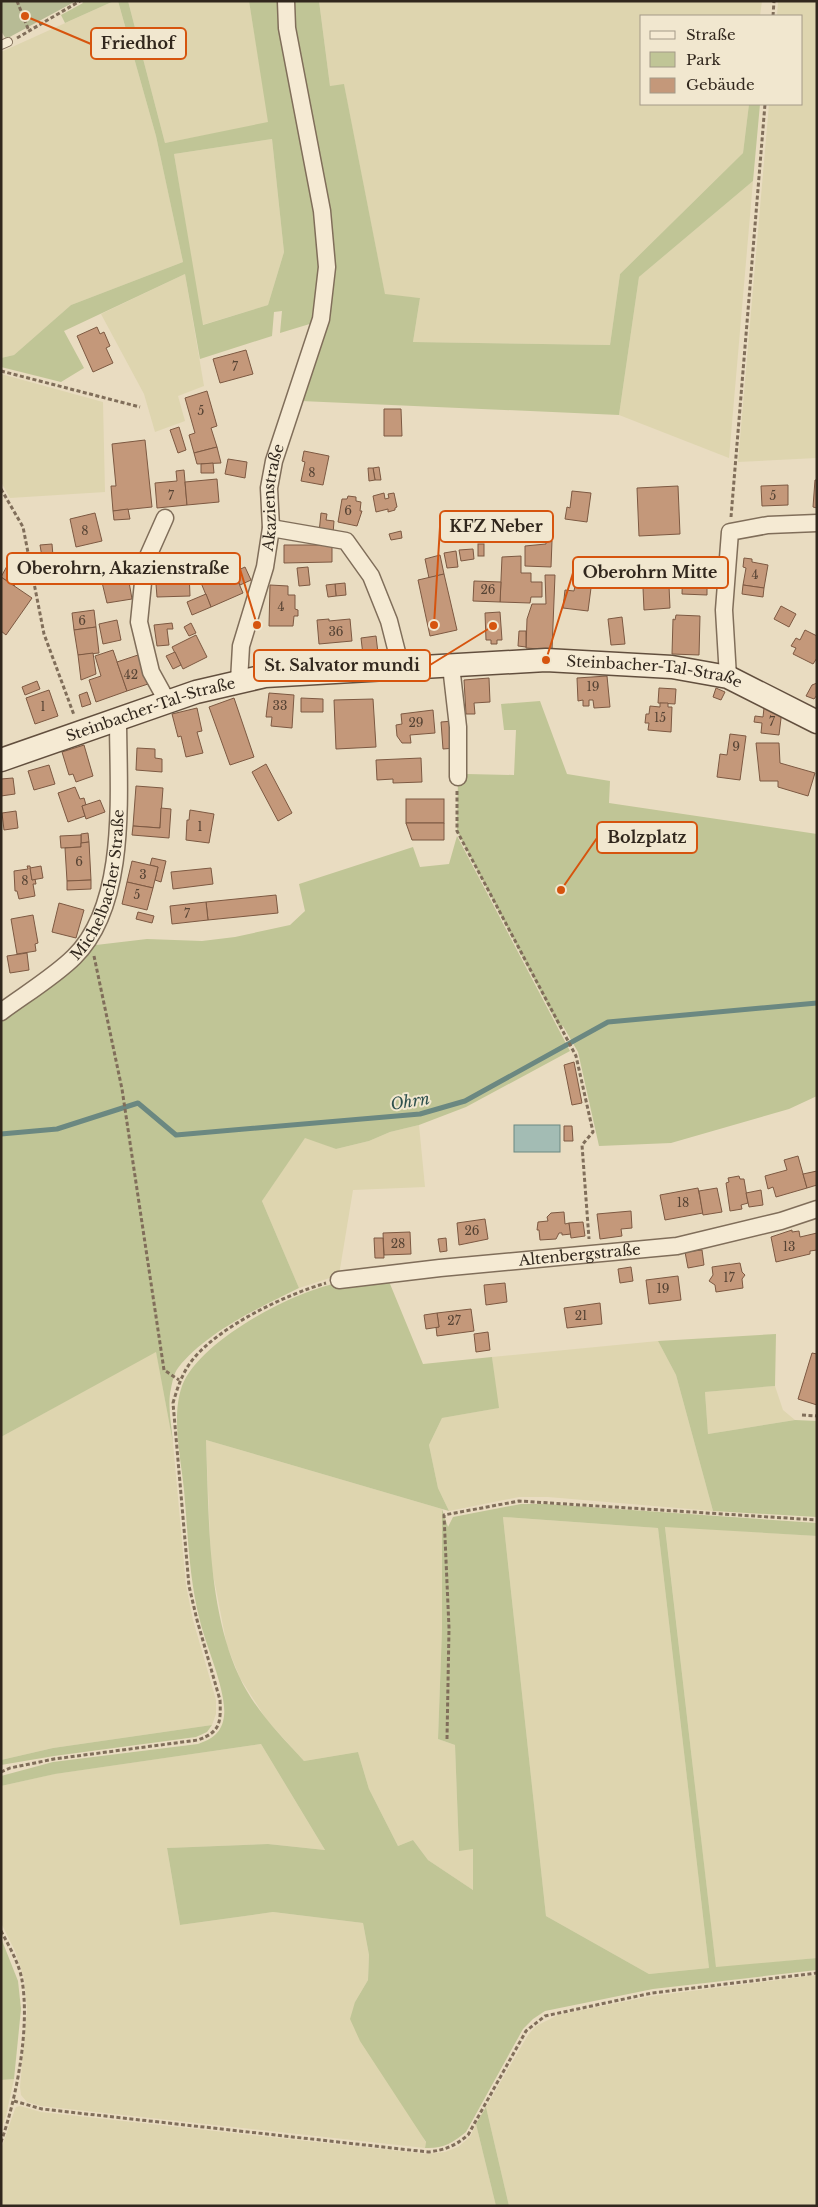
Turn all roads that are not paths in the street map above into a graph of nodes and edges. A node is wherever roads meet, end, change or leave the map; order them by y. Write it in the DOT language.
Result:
graph roads {
  1 [pos="286,1"];
  2 [pos="165,518"];
  3 [pos="817,523"];
  4 [pos="271,528"];
  5 [pos="451,666"];
  6 [pos="401,668"];
  7 [pos="728,677"];
  8 [pos="239,681"];
  9 [pos="167,701"];
  10 [pos="118,719"];
  11 [pos="817,722"];
  12 [pos="1,760"];
  13 [pos="458,778"];
  14 [pos="1,1012"];
  15 [pos="817,1209"];
  16 [pos="339,1280"];
  1 -- 4 [label="street, Akazienstraße"];
  2 -- 9 [label="street"];
  3 -- 7 [label="street"];
  4 -- 6 [label="street"];
  4 -- 8 [label="street, Akazienstraße"];
  5 -- 6 [label="main road, Steinbacher-Tal-Straße"];
  5 -- 7 [label="main road, Steinbacher-Tal-Straße"];
  5 -- 13 [label="street"];
  6 -- 8 [label="main road, Steinbacher-Tal-Straße"];
  7 -- 11 [label="main road, Steinbacher-Tal-Straße"];
  8 -- 9 [label="main road, Steinbacher-Tal-Straße"];
  9 -- 10 [label="main road, Steinbacher-Tal-Straße"];
  10 -- 12 [label="main road, Steinbacher-Tal-Straße"];
  10 -- 14 [label="street, Michelbacher Straße"];
  15 -- 16 [label="street, Altenbergstraße"];
}
